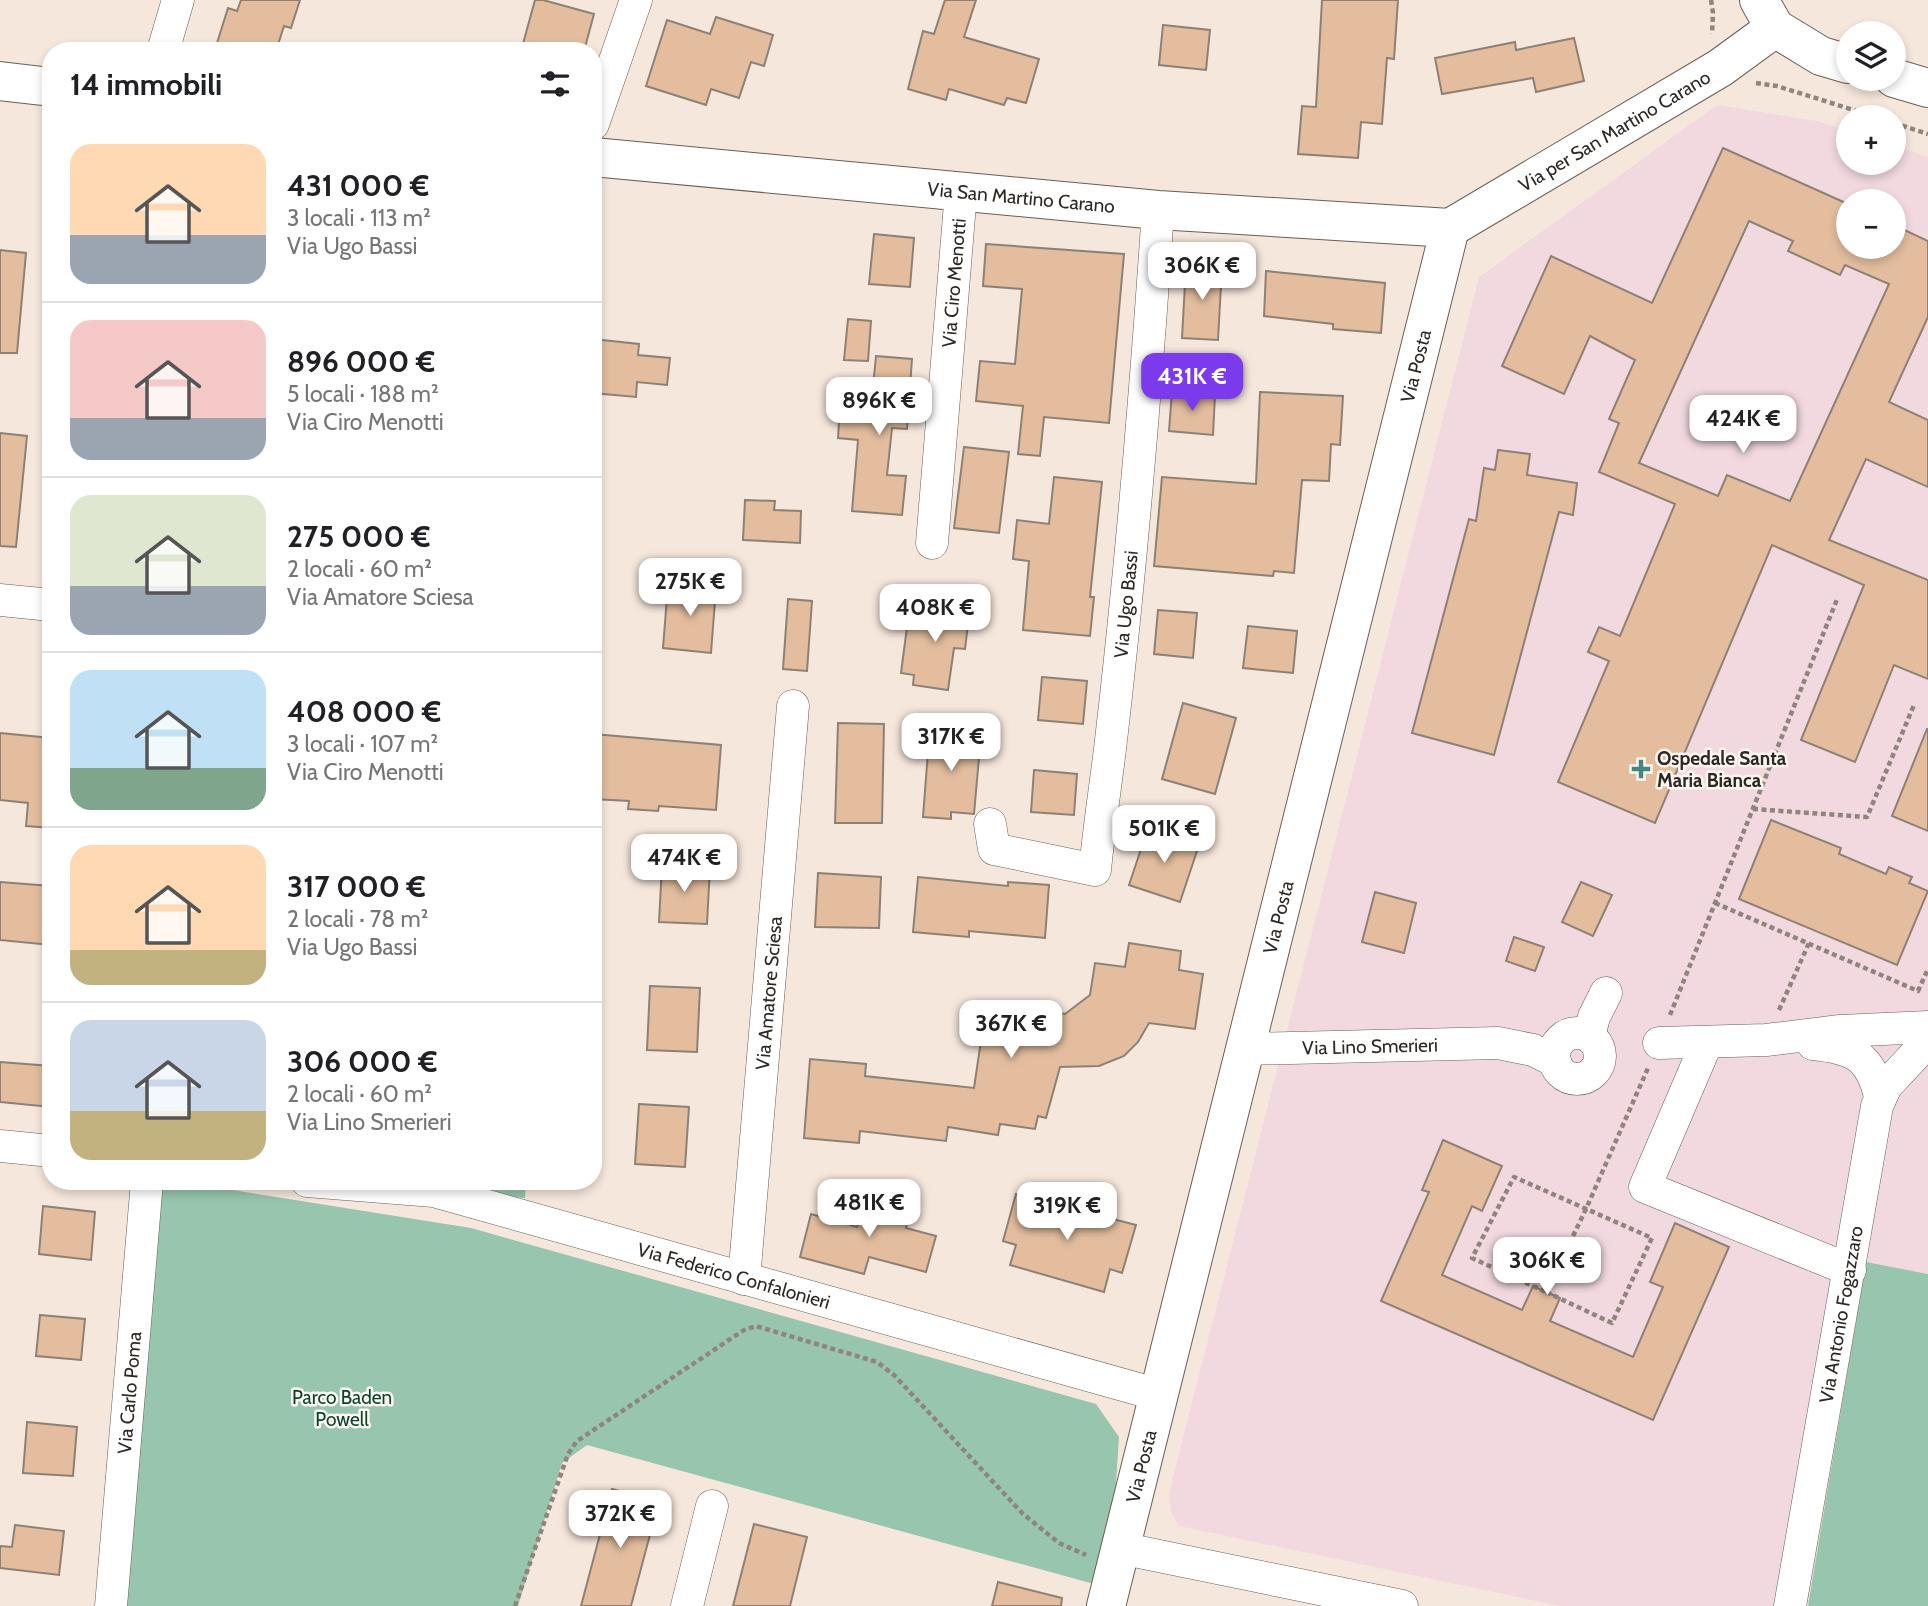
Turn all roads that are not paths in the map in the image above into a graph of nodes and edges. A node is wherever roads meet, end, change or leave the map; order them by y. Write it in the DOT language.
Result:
graph roads {
  1 [pos="178,0"];
  2 [pos="636,0"];
  3 [pos="1767,14"];
  4 [pos="166,42"];
  5 [pos="1836,60"];
  6 [pos="0,81"];
  7 [pos="1906,82"];
  8 [pos="42,85"];
  9 [pos="1928,88"];
  10 [pos="602,98"];
  11 [pos="602,158"];
  12 [pos="961,192"];
  13 [pos="1158,210"];
  14 [pos="1450,228"];
  15 [pos="932,543"];
  16 [pos="0,600"];
  17 [pos="42,604"];
  18 [pos="793,706"];
  19 [pos="990,824"];
  20 [pos="1606,993"];
  21 [pos="1928,1027"];
  22 [pos="1766,1040"];
  23 [pos="1928,1041"];
  24 [pos="1707,1042"];
  25 [pos="1659,1043"];
  26 [pos="1244,1048"];
  27 [pos="1880,1097"];
  28 [pos="0,1146"];
  29 [pos="42,1150"];
  30 [pos="146,1190"];
  31 [pos="421,1190"];
  32 [pos="1850,1270"];
  33 [pos="744,1279"];
  34 [pos="1159,1395"];
  35 [pos="712,1506"];
  36 [pos="1118,1557"];
  37 [pos="111,1606"];
  38 [pos="687,1606"];
  39 [pos="1106,1606"];
  40 [pos="1402,1606"];
  41 [pos="1790,1606"];
  1 -- 4 [label="street"];
  2 -- 10 [label="street"];
  3 -- 5 [label="street"];
  3 -- 14 [label="street, Via per San Martino Carano"];
  6 -- 8 [label="street"];
  7 -- 9 [label="street"];
  11 -- 12 [label="street, Via San Martino Carano"];
  12 -- 13 [label="street, Via San Martino Carano"];
  12 -- 15 [label="street, Via Ciro Menotti"];
  13 -- 14 [label="street, Via San Martino Carano"];
  13 -- 19 [label="street, Via Ugo Bassi"];
  14 -- 26 [label="street, Via Posta"];
  16 -- 17 [label="street"];
  18 -- 33 [label="street, Via Amatore Sciesa"];
  20 -- 26 [label="street, Via Lino Smerieri"];
  21 -- 22 [label="street"];
  22 -- 24 [label="street"];
  22 -- 27 [label="street"];
  23 -- 27 [label="street, Via Antonio Fogazzaro"];
  24 -- 25 [label="street"];
  24 -- 32 [label="street"];
  26 -- 34 [label="street, Via Posta"];
  27 -- 32 [label="street, Via Antonio Fogazzaro"];
  28 -- 29 [label="street"];
  30 -- 37 [label="street, Via Carlo Poma"];
  31 -- 33 [label="street, Via Federico Confalonieri"];
  32 -- 41 [label="street, Via Antonio Fogazzaro"];
  33 -- 34 [label="street, Via Federico Confalonieri"];
  34 -- 36 [label="street, Via Posta"];
  35 -- 38 [label="street"];
  36 -- 39 [label="street, Via Posta"];
  36 -- 40 [label="street"];
}
